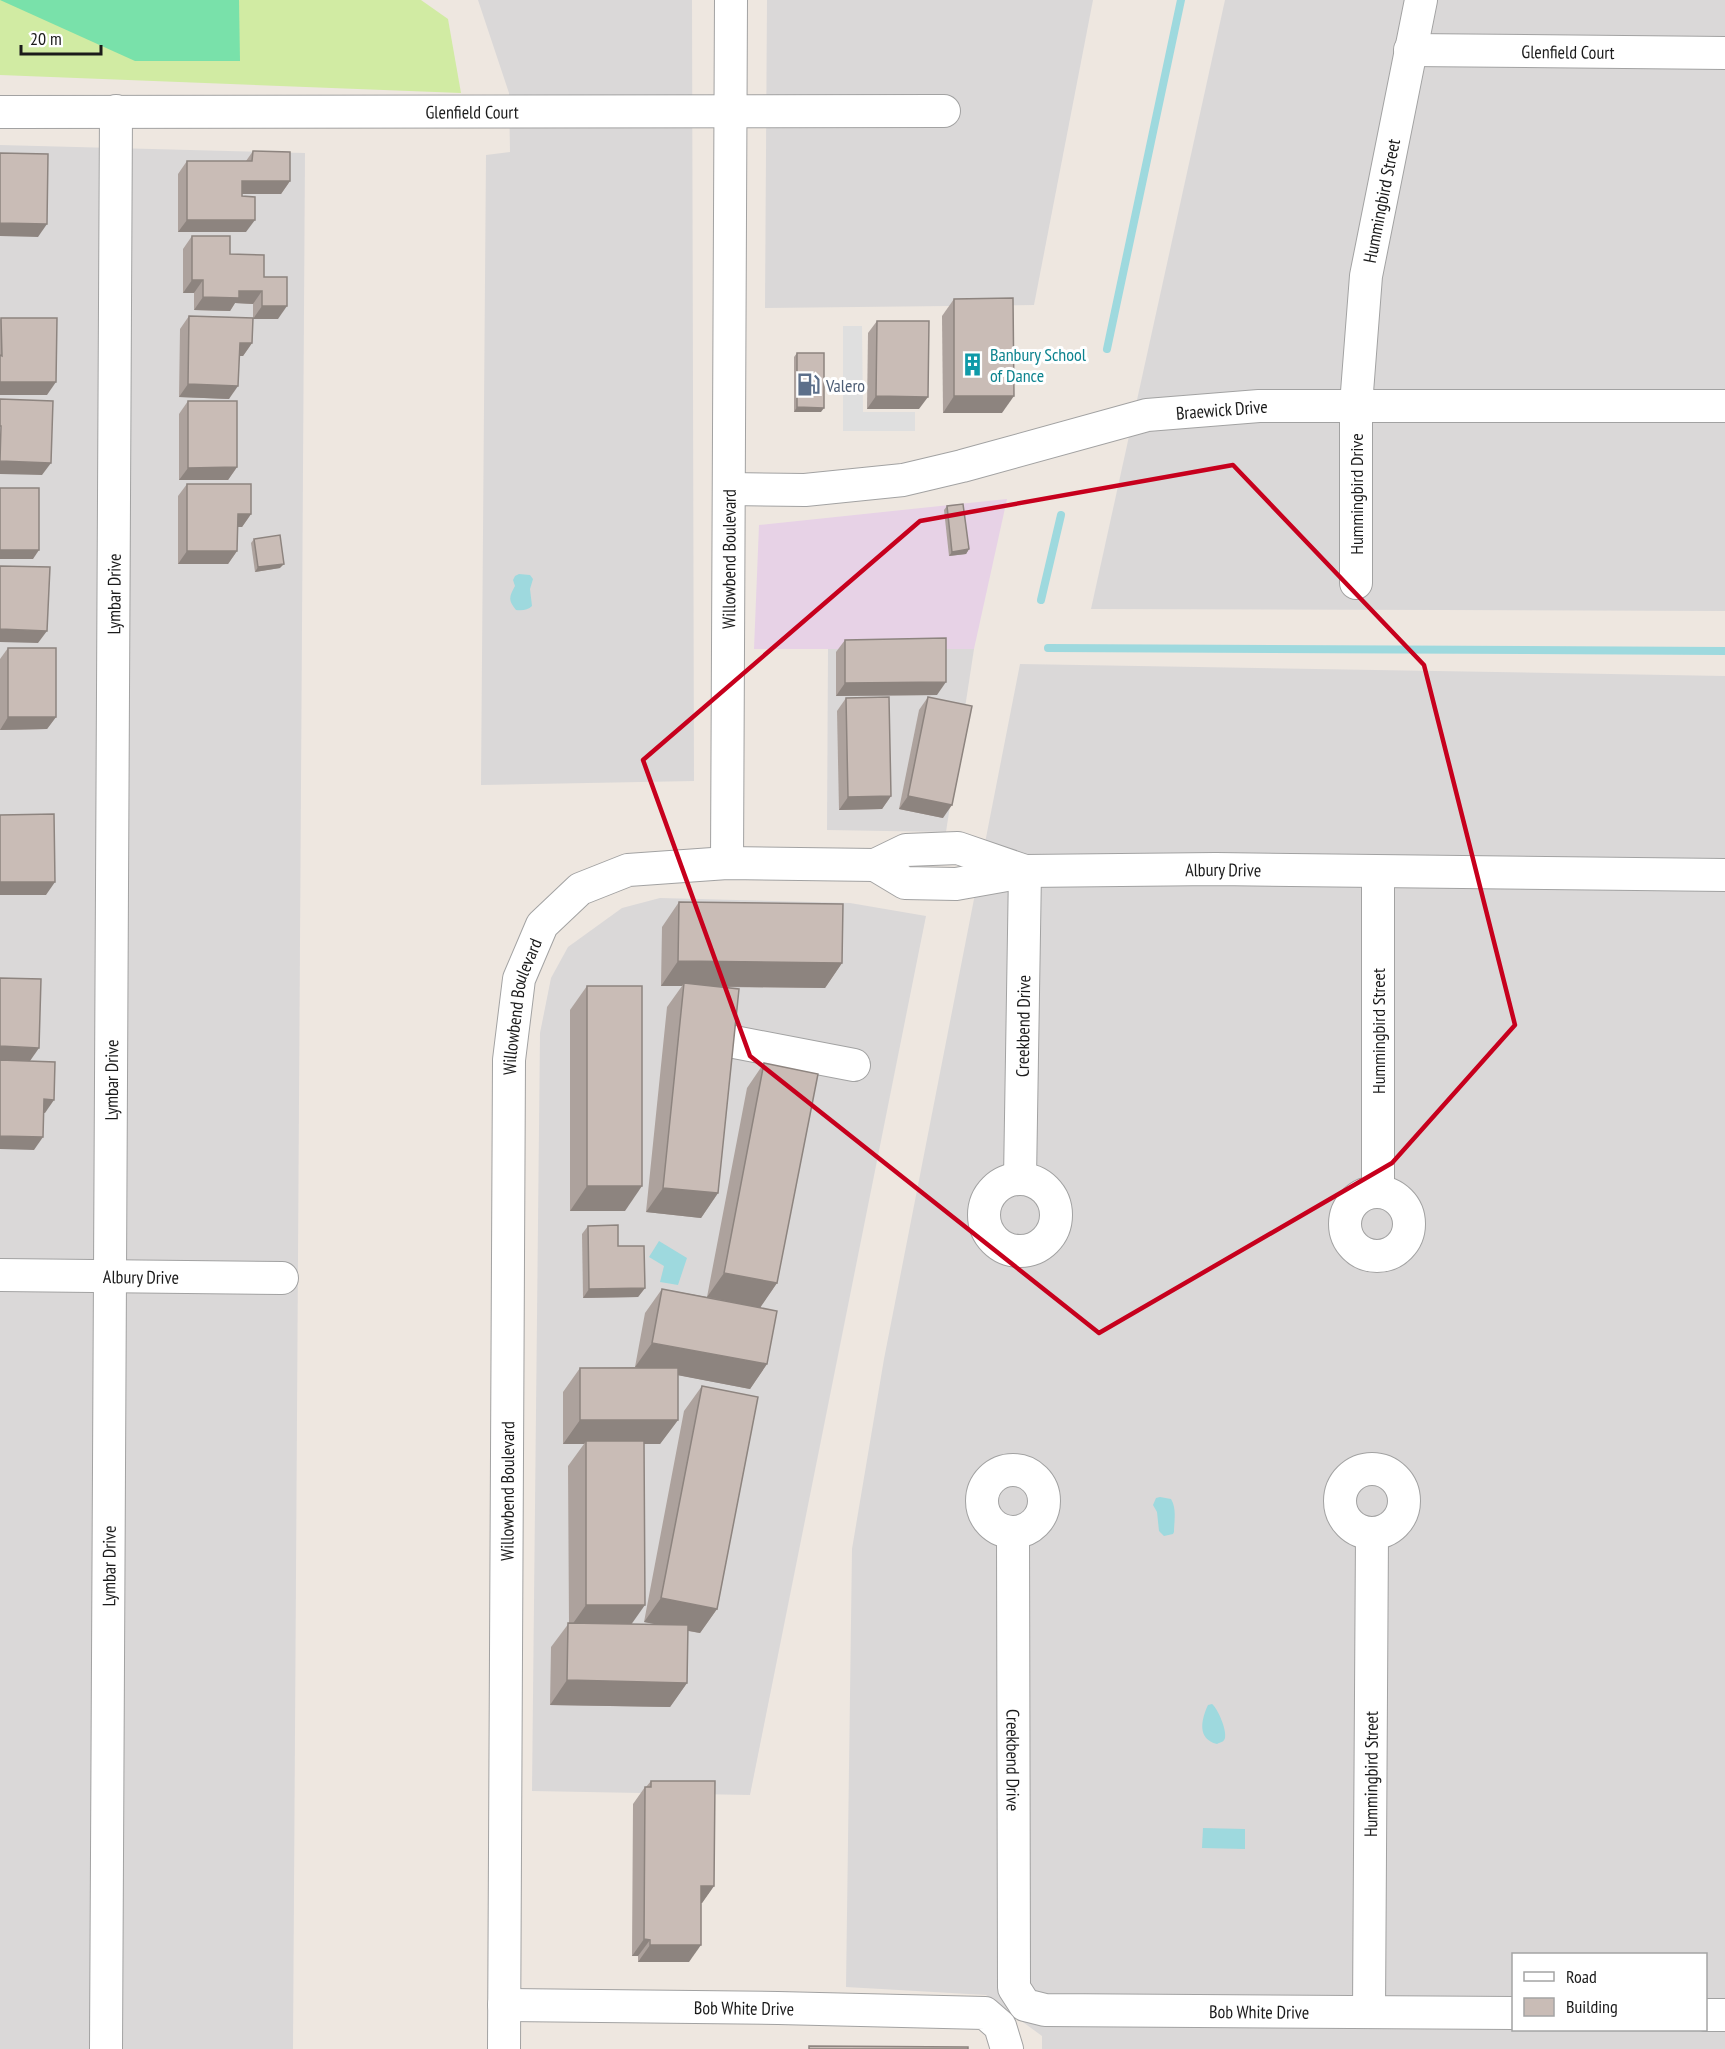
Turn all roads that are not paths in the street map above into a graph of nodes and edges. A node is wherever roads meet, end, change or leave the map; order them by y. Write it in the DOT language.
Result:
graph roads {
  1 [pos="731,0"];
  2 [pos="1420,0"];
  3 [pos="1410,51"];
  4 [pos="1725,53"];
  5 [pos="116,111"];
  6 [pos="730,111"];
  7 [pos="944,111"];
  8 [pos="0,112"];
  9 [pos="1356,405"];
  10 [pos="1725,406"];
  11 [pos="729,489"];
  12 [pos="1356,583"];
  13 [pos="727,863"];
  14 [pos="1025,872"];
  15 [pos="1378,872"];
  16 [pos="1725,875"];
  17 [pos="729,1041"];
  18 [pos="854,1065"];
  19 [pos="1020,1179"];
  20 [pos="1378,1191"];
  21 [pos="0,1275"];
  22 [pos="111,1276"];
  23 [pos="282,1278"];
  24 [pos="1013,1532"];
  25 [pos="1372,1534"];
  26 [pos="1014,1988"];
  27 [pos="504,2006"];
  28 [pos="1369,2012"];
  29 [pos="1512,2013"];
  30 [pos="1707,2015"];
  31 [pos="1725,2015"];
  32 [pos="106,2049"];
  33 [pos="504,2049"];
  34 [pos="1007,2049"];
  1 -- 6 [label="street, Willowbend Boulevard"];
  2 -- 3 [label="street, Hummingbird Street"];
  3 -- 4 [label="street, Glenfield Court"];
  3 -- 9 [label="street, Hummingbird Street"];
  5 -- 6 [label="street, Glenfield Court"];
  5 -- 8 [label="street, Glenfield Court"];
  5 -- 22 [label="street, Lymbar Drive"];
  6 -- 7 [label="street, Glenfield Court"];
  6 -- 11 [label="street, Willowbend Boulevard"];
  9 -- 10 [label="street, Braewick Drive"];
  9 -- 11 [label="street, Braewick Drive"];
  9 -- 12 [label="street, Hummingbird Drive"];
  11 -- 13 [label="street, Willowbend Boulevard"];
  13 -- 14 [label="street, Albury Drive"];
  13 -- 27 [label="street, Willowbend Boulevard"];
  14 -- 15 [label="street, Albury Drive"];
  14 -- 19 [label="street, Creekbend Drive"];
  15 -- 16 [label="street, Albury Drive"];
  15 -- 20 [label="street, Hummingbird Street"];
  17 -- 18 [label="street"];
  21 -- 22 [label="street, Albury Drive"];
  22 -- 23 [label="street, Albury Drive"];
  22 -- 32 [label="street, Lymbar Drive"];
  24 -- 26 [label="street, Creekbend Drive"];
  25 -- 28 [label="street, Hummingbird Street"];
  26 -- 28 [label="street, Bob White Drive"];
  27 -- 33 [label="street, Willowbend Boulevard"];
  27 -- 34 [label="street, Bob White Drive"];
  28 -- 29 [label="street, Bob White Drive"];
  30 -- 31 [label="street"];
}
